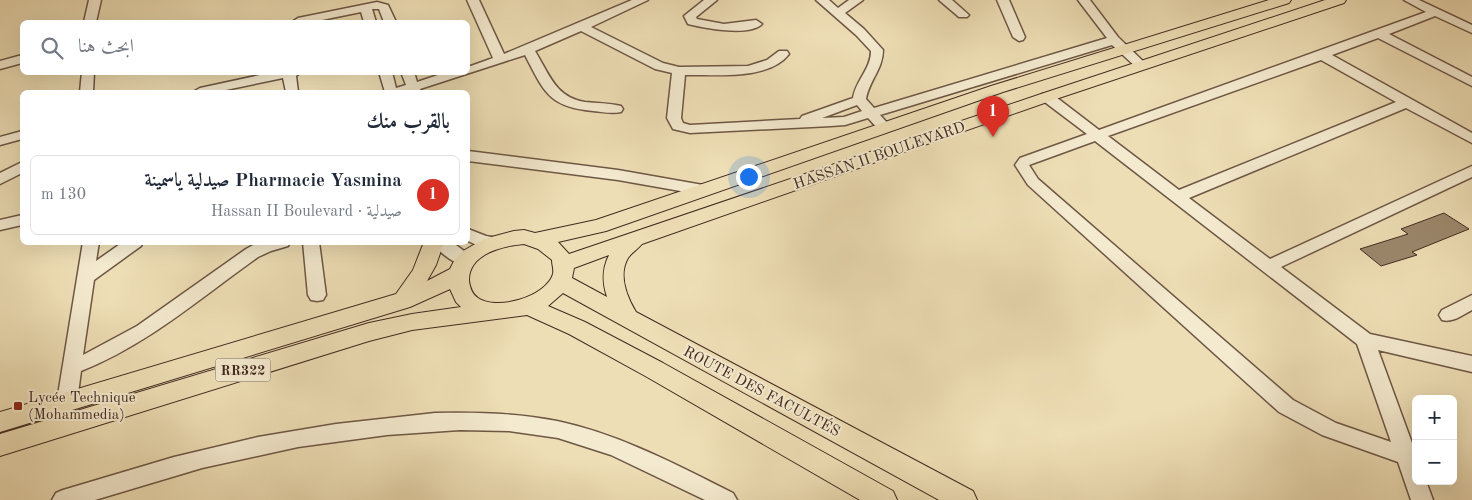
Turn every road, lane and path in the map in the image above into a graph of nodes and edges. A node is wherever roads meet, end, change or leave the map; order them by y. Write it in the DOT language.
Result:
graph roads {
  1 [pos="95,0"];
  2 [pos="473,0"];
  3 [pos="642,0"];
  4 [pos="711,0"];
  5 [pos="822,0"];
  6 [pos="857,0"];
  7 [pos="945,0"];
  8 [pos="1003,0"];
  9 [pos="1084,0"];
  10 [pos="1284,0"];
  11 [pos="1339,0"];
  12 [pos="1410,0"];
  13 [pos="366,7"];
  14 [pos="1436,12"];
  15 [pos="838,13"];
  16 [pos="962,15"];
  17 [pos="90,20"];
  18 [pos="307,20"];
  19 [pos="369,20"];
  20 [pos="389,20"];
  21 [pos="756,24"];
  22 [pos="583,27"];
  23 [pos="1472,29"];
  24 [pos="1380,34"];
  25 [pos="1019,37"];
  26 [pos="1119,45"];
  27 [pos="528,50"];
  28 [pos="783,54"];
  29 [pos="1322,55"];
  30 [pos="20,60"];
  31 [pos="500,60"];
  32 [pos="0,65"];
  33 [pos="1141,65"];
  34 [pos="470,70"];
  35 [pos="679,71"];
  36 [pos="88,75"];
  37 [pos="282,75"];
  38 [pos="292,75"];
  39 [pos="386,75"];
  40 [pos="408,75"];
  41 [pos="454,75"];
  42 [pos="1472,82"];
  43 [pos="87,90"];
  44 [pos="210,90"];
  45 [pos="292,90"];
  46 [pos="391,90"];
  47 [pos="414,90"];
  48 [pos="1047,97"];
  49 [pos="859,100"];
  50 [pos="1406,102"];
  51 [pos="616,109"];
  52 [pos="870,113"];
  53 [pos="792,124"];
  54 [pos="884,127"];
  55 [pos="1098,134"];
  56 [pos="20,136"];
  57 [pos="1472,139"];
  58 [pos="0,141"];
  59 [pos="470,156"];
  60 [pos="20,168"];
  61 [pos="1472,171"];
  62 [pos="0,179"];
  63 [pos="703,190"];
  64 [pos="1179,196"];
  65 [pos="20,220"];
  66 [pos="0,225"];
  67 [pos="470,237"];
  68 [pos="538,239"];
  69 [pos="636,239"];
  70 [pos="492,242"];
  71 [pos="91,245"];
  72 [pos="131,245"];
  73 [pos="270,245"];
  74 [pos="311,245"];
  75 [pos="433,245"];
  76 [pos="443,245"];
  77 [pos="1269,266"];
  78 [pos="462,267"];
  79 [pos="561,273"];
  80 [pos="86,278"];
  81 [pos="317,295"];
  82 [pos="402,301"];
  83 [pos="1472,302"];
  84 [pos="528,306"];
  85 [pos="490,311"];
  86 [pos="1448,315"];
  87 [pos="628,318"];
  88 [pos="1365,340"];
  89 [pos="1472,364"];
  90 [pos="72,367"];
  91 [pos="68,402"];
  92 [pos="0,422"];
  93 [pos="0,445"];
  94 [pos="1406,455"];
  95 [pos="64,500"];
  96 [pos="726,500"];
  97 [pos="884,500"];
  98 [pos="964,500"];
  99 [pos="1422,500"];
  1 -- 17 [label="street"];
  2 -- 31 [label="street"];
  3 -- 22 [label="street"];
  4 -- 21 [label="street"];
  5 -- 15 [label="street"];
  6 -- 15 [label="street"];
  7 -- 16 [label="street"];
  8 -- 25 [label="street"];
  9 -- 26 [label="street"];
  10 -- 26 [label="main road, HASSAN II BOULEVARD / RR322"];
  11 -- 33 [label="main road, HASSAN II BOULEVARD / RR322"];
  12 -- 14 [label="street"];
  13 -- 18 [label="street"];
  13 -- 19 [label="street"];
  13 -- 20 [label="street"];
  14 -- 23 [label="street"];
  14 -- 24 [label="street"];
  15 -- 49 [label="street"];
  22 -- 27 [label="street"];
  22 -- 35 [label="street"];
  24 -- 29 [label="street"];
  24 -- 42 [label="street"];
  26 -- 33 [label="street"];
  26 -- 52 [label="street"];
  26 -- 54 [label="main road, HASSAN II BOULEVARD / RR322"];
  27 -- 31 [label="street"];
  27 -- 51 [label="street"];
  28 -- 35 [label="street"];
  29 -- 50 [label="street"];
  29 -- 55 [label="street"];
  30 -- 32 [label="street"];
  31 -- 34 [label="street"];
  33 -- 48 [label="main road, HASSAN II BOULEVARD / RR322"];
  35 -- 53 [label="street"];
  36 -- 43 [label="street"];
  37 -- 44 [label="street"];
  38 -- 45 [label="street"];
  39 -- 46 [label="street"];
  40 -- 47 [label="street"];
  41 -- 47 [label="street"];
  48 -- 55 [label="street"];
  48 -- 69 [label="main road, HASSAN II BOULEVARD / RR322"];
  49 -- 52 [label="street"];
  49 -- 53 [label="street"];
  50 -- 57 [label="street"];
  50 -- 64 [label="street"];
  52 -- 53 [label="street"];
  52 -- 54 [label="street"];
  54 -- 63 [label="main road, HASSAN II BOULEVARD / RR322"];
  55 -- 64 [label="street"];
  55 -- 94 [label="street"];
  56 -- 58 [label="street"];
  59 -- 63 [label="street"];
  60 -- 62 [label="street"];
  61 -- 77 [label="street"];
  63 -- 68 [label="main road, HASSAN II BOULEVARD / RR322"];
  64 -- 77 [label="street"];
  65 -- 66 [label="street"];
  67 -- 70 [label="street"];
  68 -- 70 [label="main road, RR322"];
  68 -- 79 [label="main road"];
  69 -- 79 [label="main road, HASSAN II BOULEVARD / RR322"];
  69 -- 87 [label="main road"];
  70 -- 78 [label="main road, RR322"];
  71 -- 80 [label="street"];
  72 -- 80 [label="street"];
  73 -- 90 [label="street"];
  74 -- 81 [label="street"];
  75 -- 82 [label="main road"];
  76 -- 78 [label="street"];
  77 -- 88 [label="street"];
  78 -- 82 [label="main road, RR322"];
  78 -- 85 [label="main road, RR322"];
  79 -- 84 [label="main road, RR322"];
  79 -- 87 [label="main road, ROUTE DES FACULTÉS"];
  80 -- 90 [label="street"];
  82 -- 91 [label="main road, RR322"];
  83 -- 86 [label="street"];
  84 -- 85 [label="main road, RR322"];
  84 -- 97 [label="main road"];
  85 -- 93 [label="main road, RR322"];
  87 -- 98 [label="main road, ROUTE DES FACULTÉS"];
  88 -- 89 [label="street"];
  88 -- 94 [label="street"];
  90 -- 91 [label="street"];
  91 -- 92 [label="main road, RR322"];
  94 -- 99 [label="street"];
  95 -- 96 [label="street"];
}
